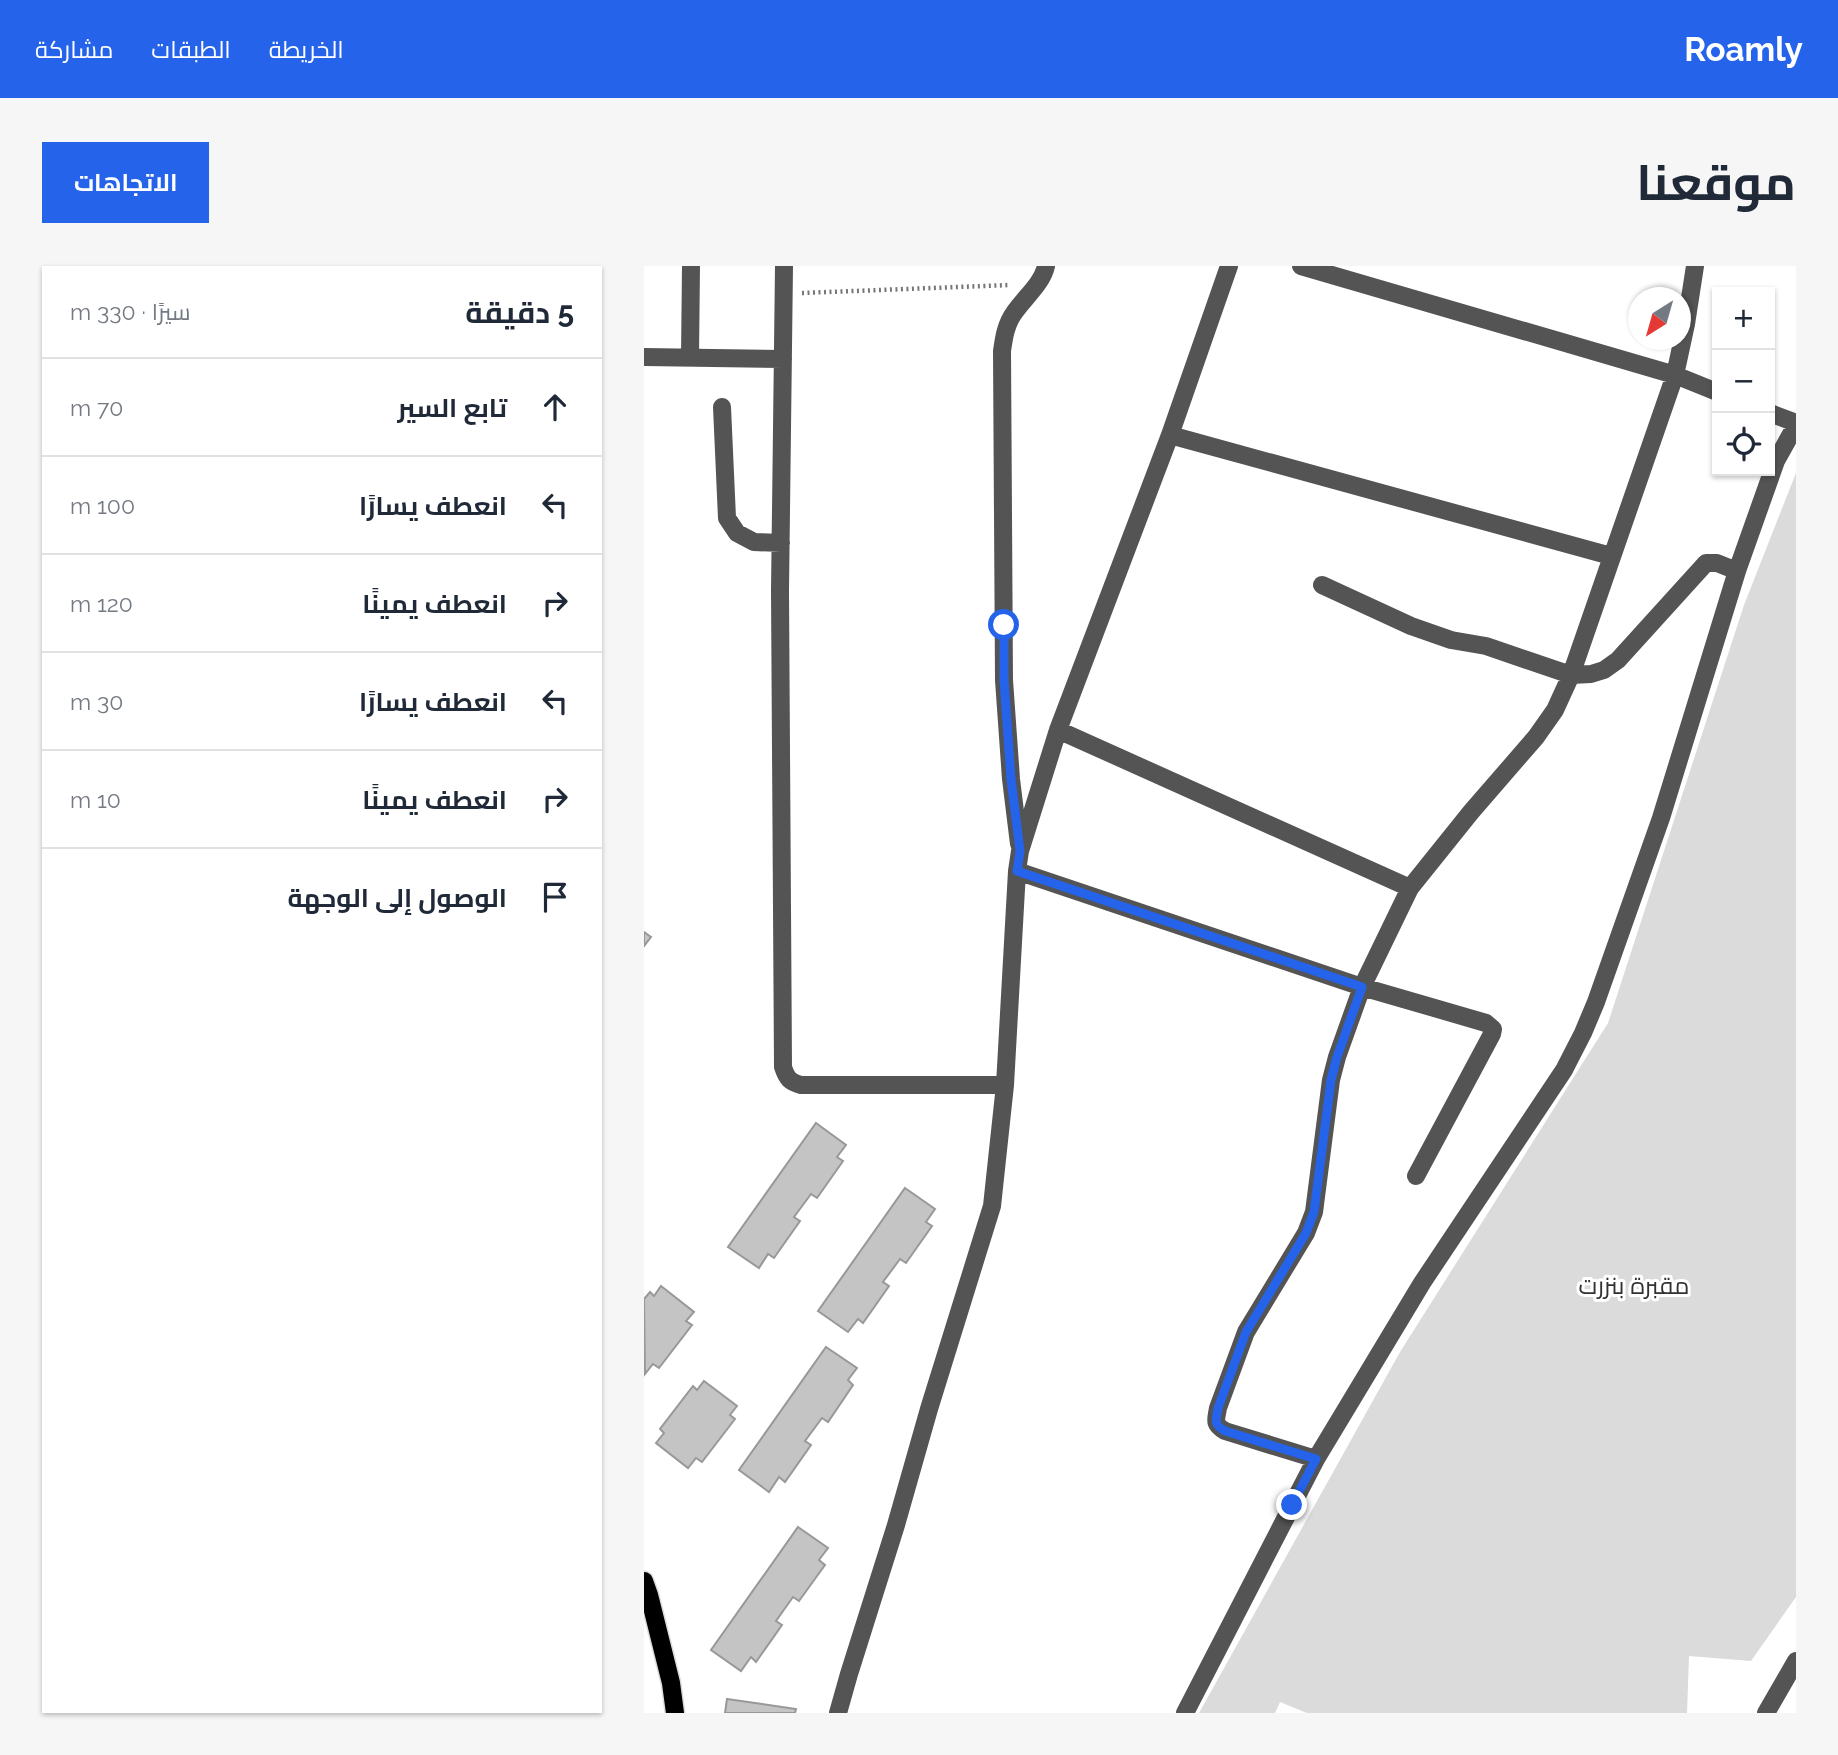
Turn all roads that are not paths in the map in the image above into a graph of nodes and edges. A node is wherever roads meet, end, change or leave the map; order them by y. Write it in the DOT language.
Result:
graph roads {
  1 [pos="691,266"];
  2 [pos="784,266"];
  3 [pos="1046,266"];
  4 [pos="1229,266"];
  5 [pos="1301,266"];
  6 [pos="1695,266"];
  7 [pos="644,357"];
  8 [pos="690,358"];
  9 [pos="783,359"];
  10 [pos="1675,375"];
  11 [pos="1712,390"];
  12 [pos="722,407"];
  13 [pos="1775,415"];
  14 [pos="1796,424"];
  15 [pos="1170,435"];
  16 [pos="781,543"];
  17 [pos="1611,555"];
  18 [pos="1737,571"];
  19 [pos="1322,585"];
  20 [pos="1571,675"];
  21 [pos="1058,730"];
  22 [pos="1020,851"];
  23 [pos="1017,871"];
  24 [pos="1410,888"];
  25 [pos="1362,987"];
  26 [pos="1005,1085"];
  27 [pos="1416,1176"];
  28 [pos="1316,1459"];
  29 [pos="644,1581"];
  30 [pos="1796,1661"];
  31 [pos="675,1713"];
  32 [pos="838,1713"];
  33 [pos="1185,1713"];
  34 [pos="1766,1713"];
  1 -- 8 [label="street"];
  2 -- 9 [label="street"];
  3 -- 22 [label="street"];
  4 -- 15 [label="street"];
  5 -- 10 [label="street"];
  6 -- 10 [label="street"];
  7 -- 8 [label="street"];
  8 -- 9 [label="street"];
  9 -- 16 [label="street"];
  10 -- 11 [label="street"];
  10 -- 17 [label="street"];
  12 -- 16 [label="street"];
  13 -- 14 [label="street"];
  14 -- 18 [label="street"];
  15 -- 17 [label="street"];
  15 -- 21 [label="street"];
  16 -- 26 [label="street"];
  17 -- 20 [label="street"];
  18 -- 20 [label="street"];
  18 -- 28 [label="street"];
  19 -- 20 [label="street"];
  20 -- 24 [label="street"];
  21 -- 22 [label="street"];
  21 -- 24 [label="street"];
  22 -- 23 [label="street"];
  23 -- 25 [label="street"];
  23 -- 26 [label="street"];
  24 -- 25 [label="street"];
  25 -- 27 [label="street"];
  25 -- 28 [label="street"];
  26 -- 32 [label="street"];
  28 -- 33 [label="street"];
  29 -- 31 [label="main road"];
  30 -- 34 [label="street"];
}
